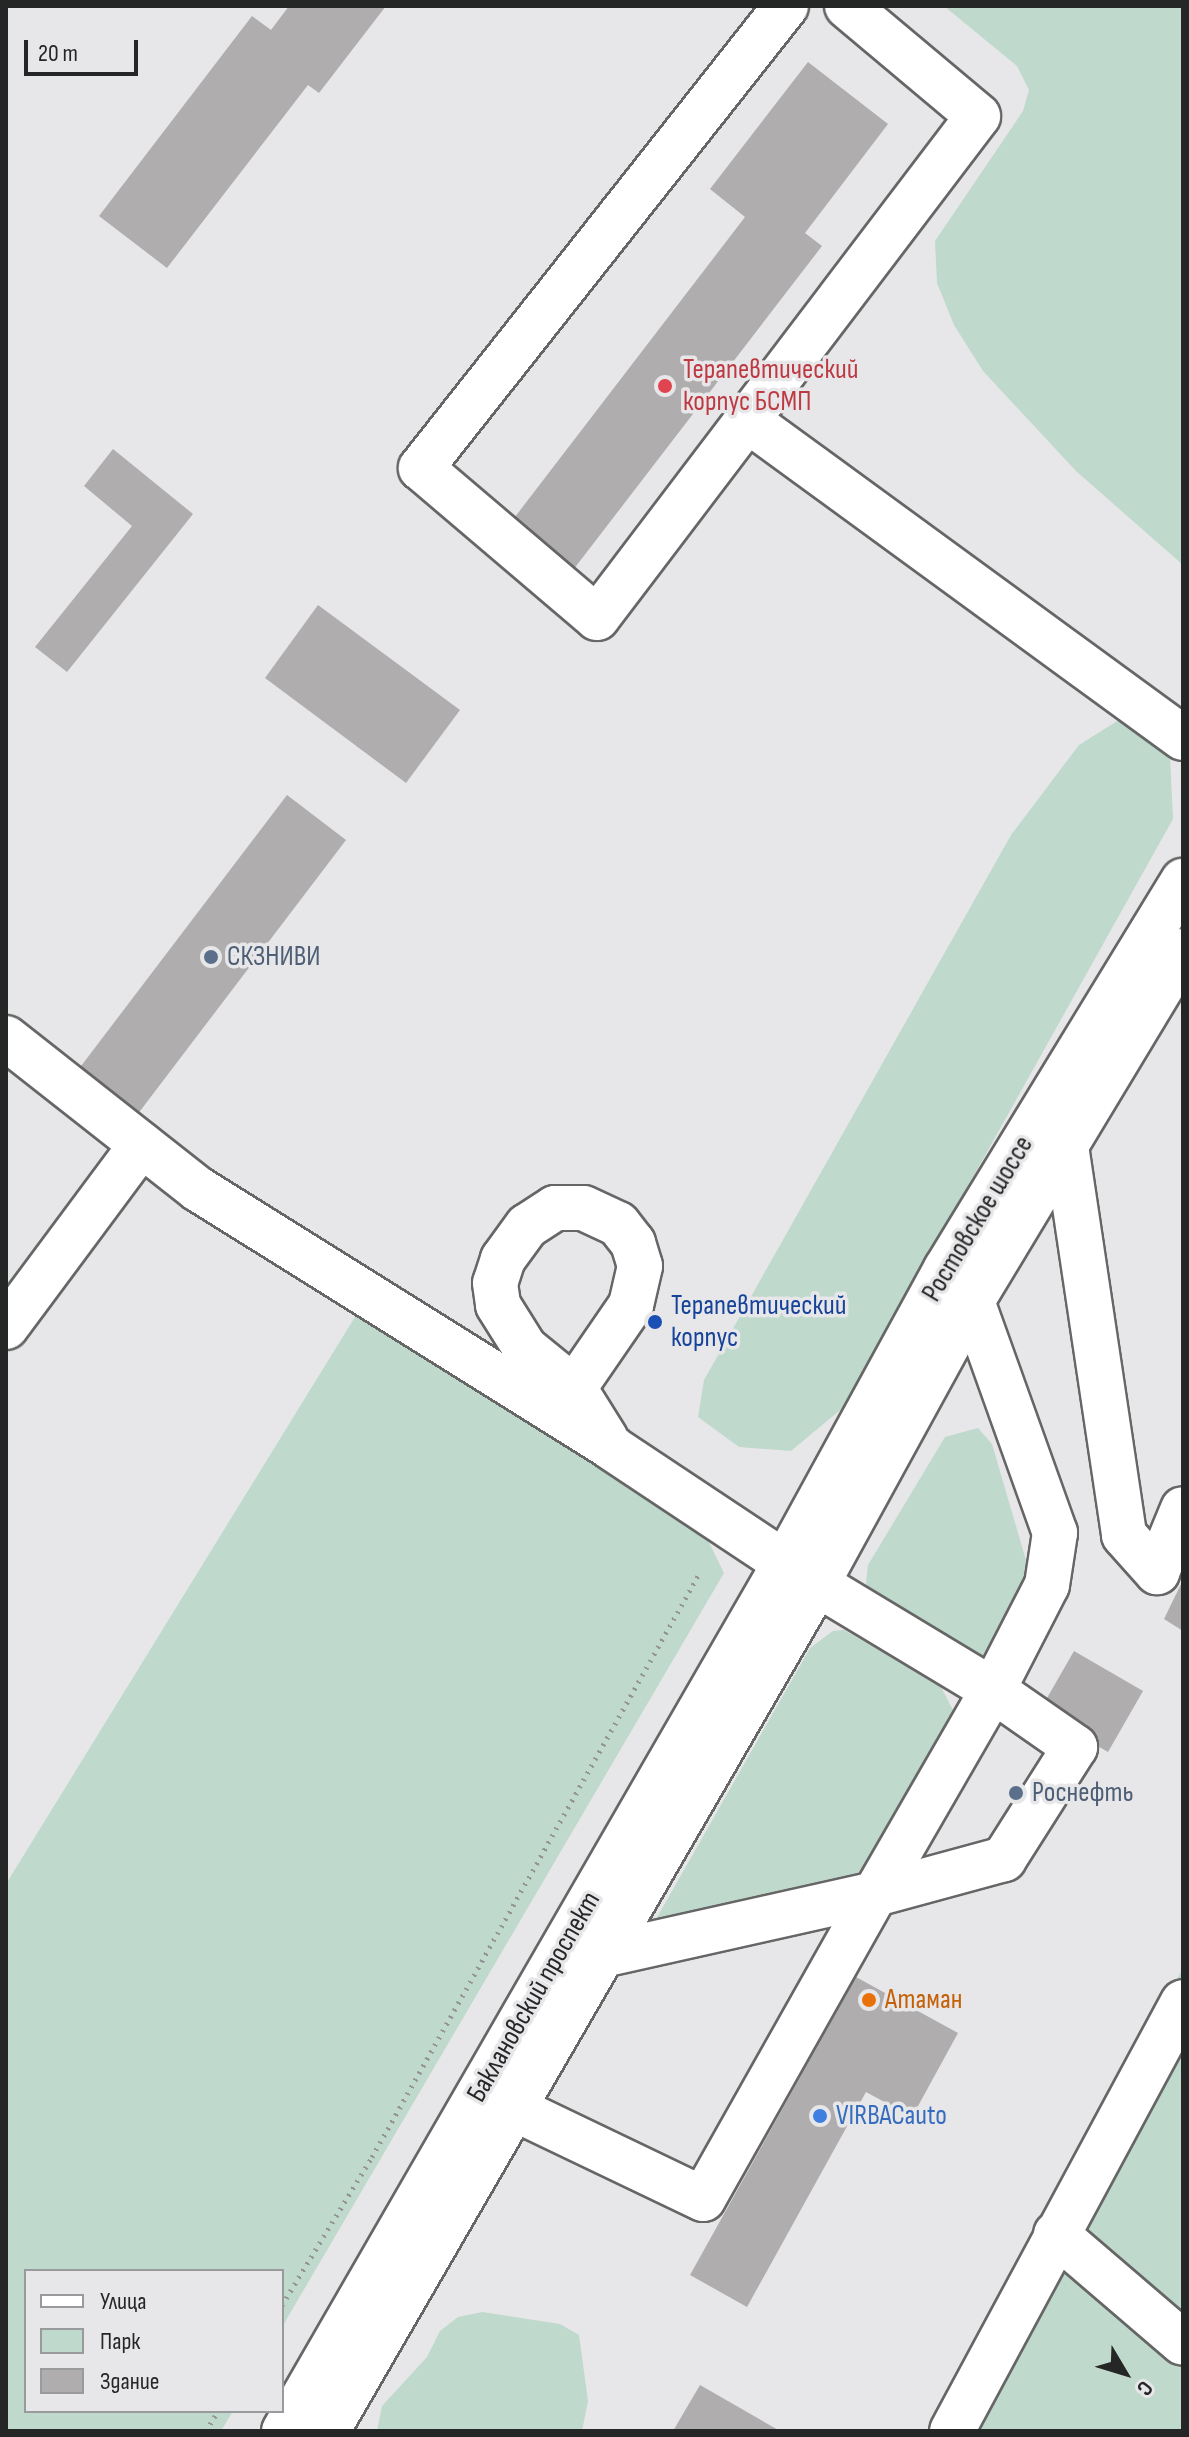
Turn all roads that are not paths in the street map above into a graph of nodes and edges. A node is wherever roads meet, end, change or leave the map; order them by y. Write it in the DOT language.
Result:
graph roads {
  1 [pos="786,6"];
  2 [pos="847,6"];
  3 [pos="750,422"];
  4 [pos="1183,738"];
  5 [pos="1183,881"];
  6 [pos="1183,951"];
  7 [pos="6,1038"];
  8 [pos="141,1145"];
  9 [pos="1066,1146"];
  10 [pos="972,1301"];
  11 [pos="6,1327"];
  12 [pos="574,1388"];
  13 [pos="612,1448"];
  14 [pos="1183,1509"];
  15 [pos="801,1574"];
  16 [pos="993,1690"];
  17 [pos="875,1894"];
  18 [pos="598,1956"];
  19 [pos="1183,2002"];
  20 [pos="513,2108"];
  21 [pos="1056,2234"];
  22 [pos="1183,2343"];
  23 [pos="284,2431"];
  24 [pos="327,2431"];
  25 [pos="952,2431"];
  1 -- 3 [label="main road"];
  2 -- 3 [label="main road"];
  3 -- 4 [label="main road"];
  5 -- 15 [label="main road, Ростовское шоссе"];
  6 -- 9 [label="main road, Ростовское шоссе"];
  7 -- 8 [label="main road"];
  8 -- 11 [label="main road"];
  8 -- 13 [label="main road"];
  9 -- 10 [label="main road, Ростовское шоссе"];
  9 -- 14 [label="main road"];
  10 -- 15 [label="main road, Ростовское шоссе"];
  10 -- 16 [label="main road"];
  12 -- 13 [label="main road"];
  13 -- 15 [label="main road"];
  15 -- 16 [label="main road"];
  15 -- 18 [label="main road, Баклановский проспект"];
  15 -- 23 [label="main road, Баклановский проспект"];
  16 -- 17 [label="main road"];
  16 -- 17 [label="main road"];
  17 -- 18 [label="main road"];
  17 -- 20 [label="main road"];
  18 -- 20 [label="main road, Баклановский проспект"];
  19 -- 21 [label="main road"];
  20 -- 24 [label="main road, Баклановский проспект"];
  21 -- 22 [label="main road"];
  21 -- 25 [label="main road"];
}
